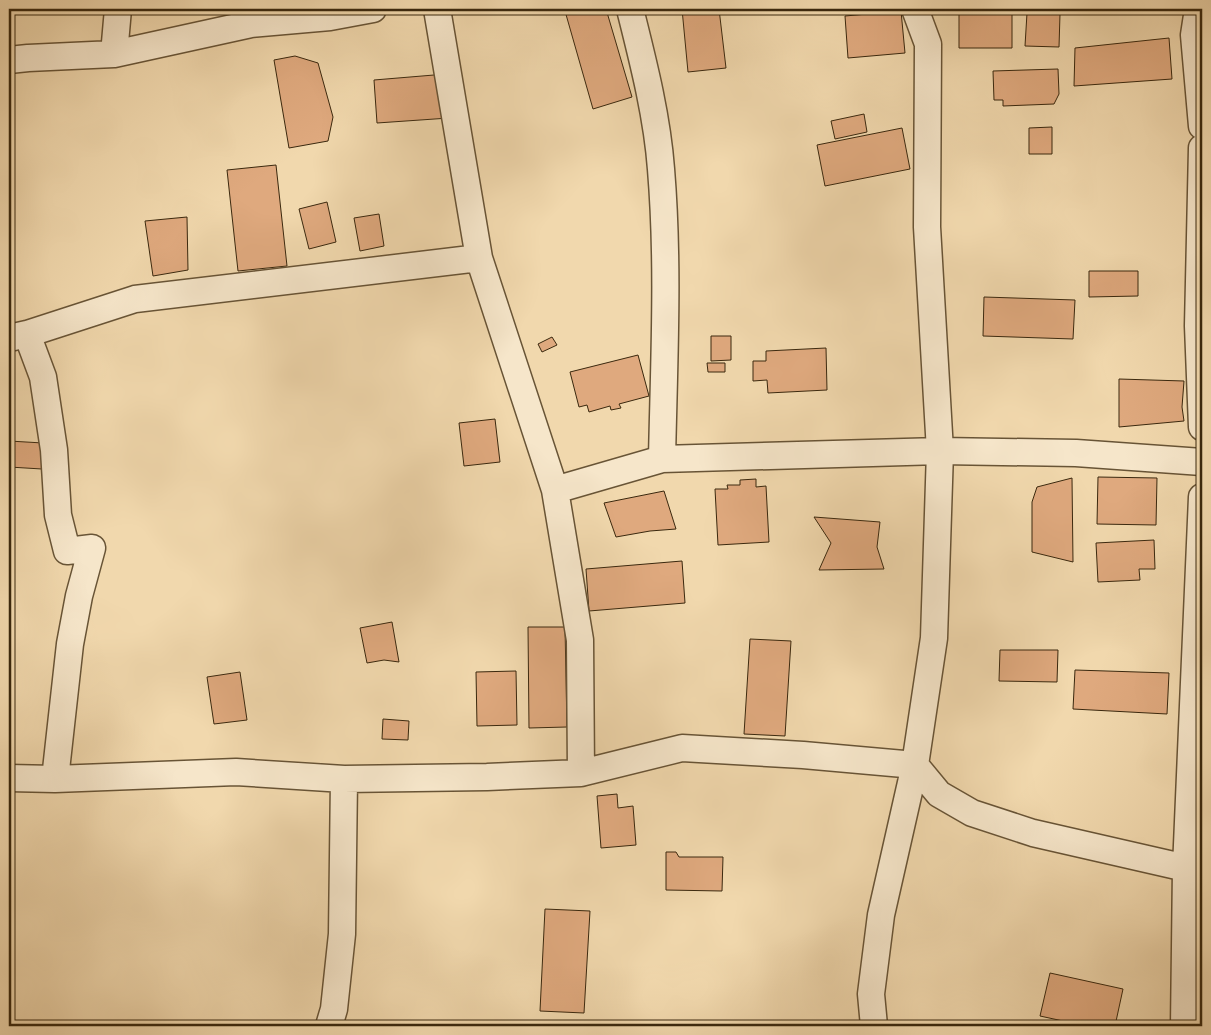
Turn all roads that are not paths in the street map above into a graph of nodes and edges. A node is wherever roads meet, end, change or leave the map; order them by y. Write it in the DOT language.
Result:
graph roads {
  1 [pos="118,9"];
  2 [pos="373,9"];
  3 [pos="437,9"];
  4 [pos="630,9"];
  5 [pos="915,9"];
  6 [pos="1198,9"];
  7 [pos="114,54"];
  8 [pos="9,60"];
  9 [pos="1202,126"];
  10 [pos="1202,148"];
  11 [pos="480,258"];
  12 [pos="18,336"];
  13 [pos="1202,427"];
  14 [pos="940,452"];
  15 [pos="662,459"];
  16 [pos="1202,462"];
  17 [pos="555,490"];
  18 [pos="1202,497"];
  19 [pos="915,765"];
  20 [pos="581,773"];
  21 [pos="9,778"];
  22 [pos="55,779"];
  23 [pos="344,779"];
  24 [pos="1186,868"];
  25 [pos="329,1026"];
  26 [pos="874,1026"];
  27 [pos="1184,1026"];
  1 -- 7 [label="street"];
  2 -- 7 [label="street"];
  3 -- 11 [label="street"];
  4 -- 15 [label="street"];
  5 -- 14 [label="street"];
  6 -- 9 [label="street"];
  7 -- 8 [label="street"];
  10 -- 13 [label="street"];
  11 -- 12 [label="street"];
  11 -- 17 [label="street"];
  12 -- 22 [label="street"];
  14 -- 15 [label="street"];
  14 -- 16 [label="street"];
  14 -- 19 [label="street"];
  15 -- 17 [label="street"];
  17 -- 20 [label="street"];
  18 -- 24 [label="street"];
  19 -- 20 [label="street"];
  19 -- 24 [label="street"];
  19 -- 26 [label="street"];
  20 -- 23 [label="street"];
  21 -- 22 [label="street"];
  22 -- 23 [label="street"];
  23 -- 25 [label="street"];
  24 -- 27 [label="street"];
}
